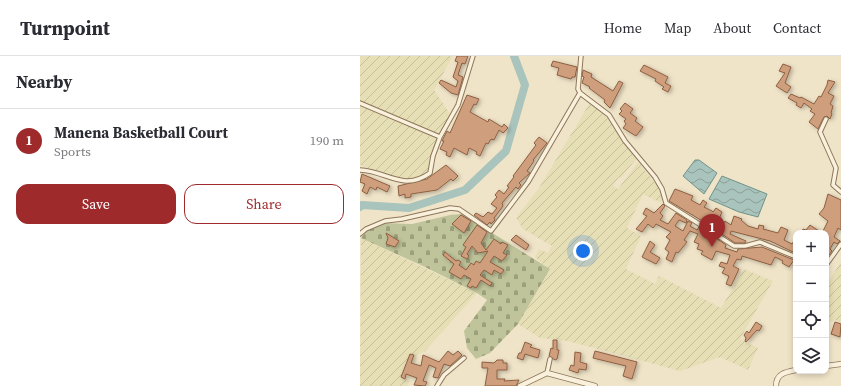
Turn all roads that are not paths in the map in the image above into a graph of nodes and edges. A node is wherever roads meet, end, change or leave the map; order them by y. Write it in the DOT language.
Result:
graph roads {
  1 [pos="473,56"];
  2 [pos="581,56"];
  3 [pos="580,93"];
  4 [pos="360,103"];
  5 [pos="826,119"];
  6 [pos="440,137"];
  7 [pos="360,170"];
  8 [pos="841,192"];
  9 [pos="360,234"];
  10 [pos="841,244"];
  11 [pos="793,256"];
  12 [pos="829,261"];
  13 [pos="464,358"];
  14 [pos="550,359"];
  15 [pos="841,364"];
  16 [pos="829,366"];
  17 [pos="793,370"];
  18 [pos="547,373"];
  19 [pos="436,386"];
  20 [pos="520,386"];
  21 [pos="595,386"];
  22 [pos="776,386"];
  1 -- 6 [label="street"];
  2 -- 3 [label="street"];
  3 -- 9 [label="street"];
  3 -- 11 [label="street"];
  4 -- 6 [label="street"];
  5 -- 8 [label="street"];
  6 -- 7 [label="street"];
  10 -- 12 [label="street"];
  13 -- 19 [label="street"];
  14 -- 18 [label="street"];
  15 -- 16 [label="street"];
  17 -- 22 [label="street"];
  18 -- 20 [label="street"];
  18 -- 21 [label="street"];
}
